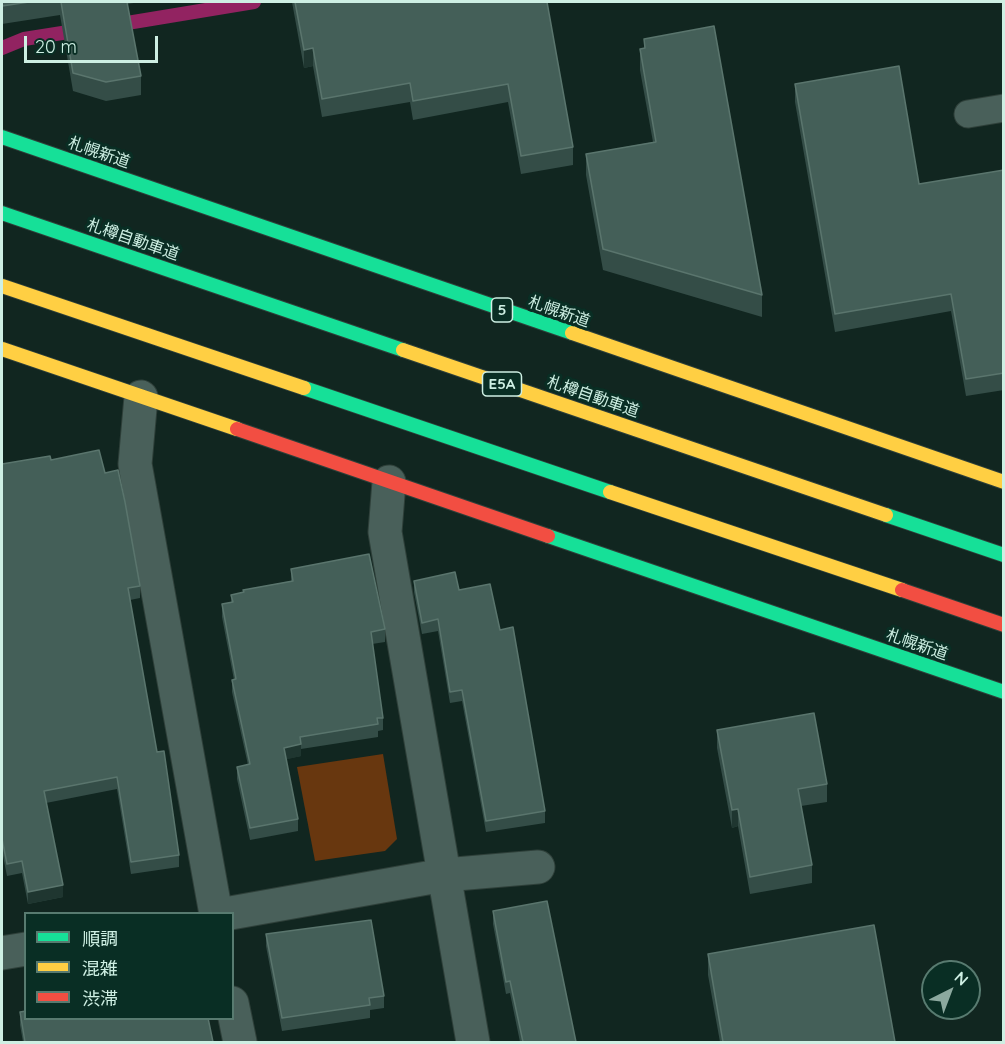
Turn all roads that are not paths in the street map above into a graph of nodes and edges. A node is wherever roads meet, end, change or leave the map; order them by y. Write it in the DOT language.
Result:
graph roads {
  1 [pos="1004,108"];
  2 [pos="968,114"];
  3 [pos="2,137"];
  4 [pos="2,213"];
  5 [pos="2,286"];
  6 [pos="2,349"];
  7 [pos="141,397"];
  8 [pos="388,482"];
  9 [pos="1004,482"];
  10 [pos="1004,555"];
  11 [pos="1004,625"];
  12 [pos="1004,692"];
  13 [pos="538,867"];
  14 [pos="444,875"];
  15 [pos="216,912"];
  16 [pos="234,912"];
  17 [pos="24,949"];
  18 [pos="2,953"];
  19 [pos="234,1013"];
  20 [pos="240,1042"];
  21 [pos="473,1042"];
  1 -- 2 [label="lane"];
  3 -- 9 [label="highway, 札幌新道 / 5"];
  4 -- 10 [label="highway, 札樽自動車道 / E5A"];
  5 -- 11 [label="highway"];
  6 -- 7 [label="highway, 札幌新道"];
  7 -- 8 [label="highway, 札幌新道"];
  7 -- 15 [label="street"];
  8 -- 12 [label="highway, 札幌新道"];
  8 -- 14 [label="street"];
  13 -- 14 [label="street"];
  14 -- 16 [label="street"];
  14 -- 21 [label="street"];
  17 -- 18 [label="street"];
  19 -- 20 [label="street"];
}
